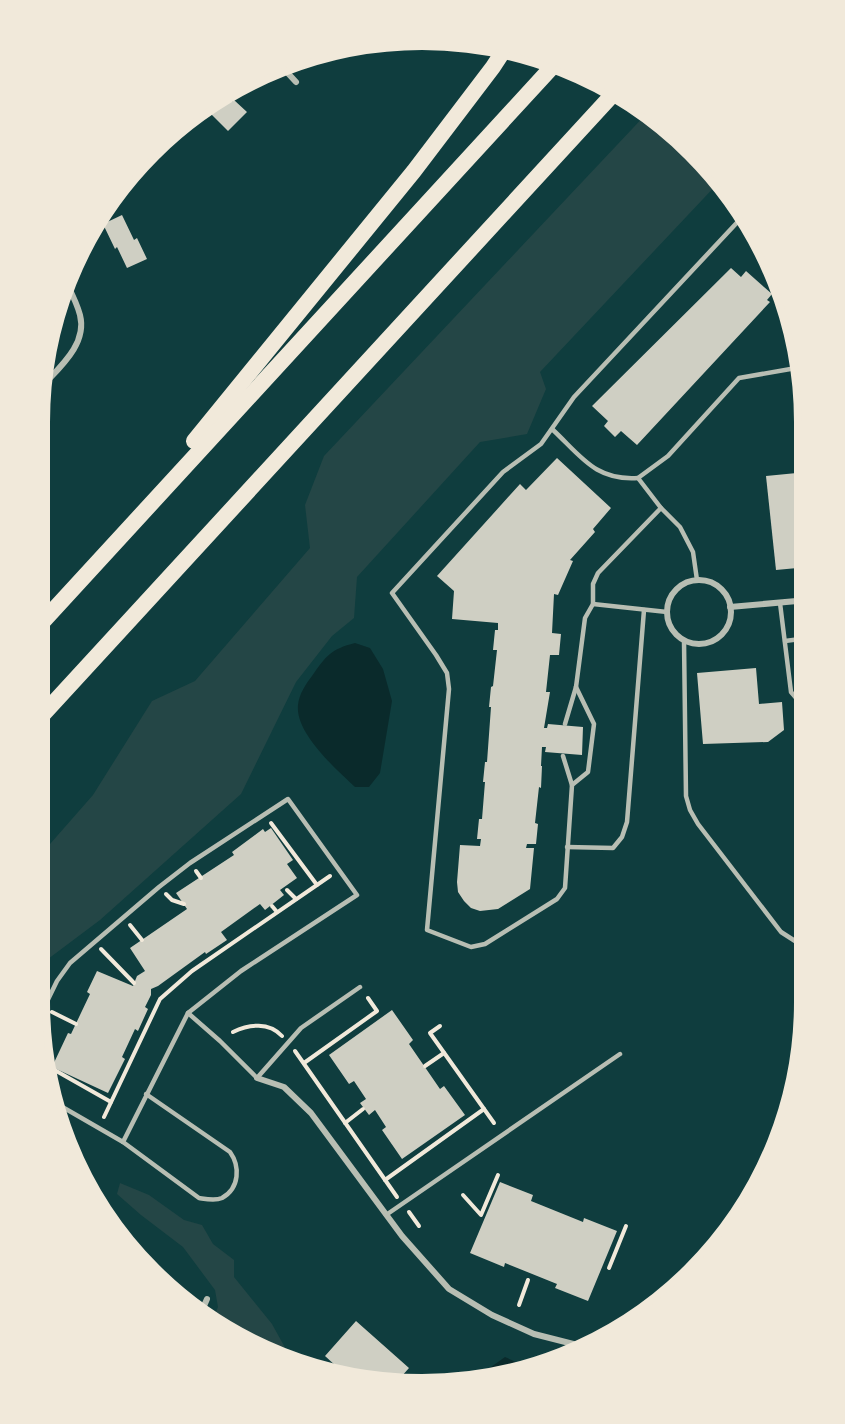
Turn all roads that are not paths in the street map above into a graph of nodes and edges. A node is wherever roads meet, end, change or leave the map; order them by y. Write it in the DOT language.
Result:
graph roads {
  1 [pos="501,55"];
  2 [pos="550,69"];
  3 [pos="287,72"];
  4 [pos="296,82"];
  5 [pos="611,97"];
  6 [pos="739,221"];
  7 [pos="70,292"];
  8 [pos="794,368"];
  9 [pos="50,377"];
  10 [pos="552,429"];
  11 [pos="638,478"];
  12 [pos="661,508"];
  13 [pos="697,580"];
  14 [pos="64,598"];
  15 [pos="798,601"];
  16 [pos="780,603"];
  17 [pos="593,604"];
  18 [pos="730,607"];
  19 [pos="644,610"];
  20 [pos="667,612"];
  21 [pos="46,618"];
  22 [pos="798,639"];
  23 [pos="684,641"];
  24 [pos="784,641"];
  25 [pos="576,687"];
  26 [pos="798,700"];
  27 [pos="46,712"];
  28 [pos="565,724"];
  29 [pos="563,756"];
  30 [pos="572,785"];
  31 [pos="567,846"];
  32 [pos="798,941"];
  33 [pos="360,987"];
  34 [pos="46,1004"];
  35 [pos="188,1013"];
  36 [pos="620,1054"];
  37 [pos="257,1078"];
  38 [pos="146,1094"];
  39 [pos="61,1106"];
  40 [pos="123,1142"];
  41 [pos="386,1215"];
  42 [pos="207,1299"];
  43 [pos="204,1307"];
  44 [pos="576,1345"];
  1 -- 14 [label="highway"];
  2 -- 14 [label="highway"];
  3 -- 4 [label="street"];
  5 -- 27 [label="highway"];
  6 -- 10 [label="lane"];
  7 -- 9 [label="street"];
  8 -- 11 [label="lane"];
  10 -- 11 [label="lane"];
  10 -- 31 [label="lane"];
  11 -- 12 [label="lane"];
  12 -- 13 [label="lane"];
  12 -- 17 [label="lane"];
  13 -- 18 [label="street"];
  13 -- 20 [label="street"];
  14 -- 21 [label="highway"];
  15 -- 16 [label="street"];
  16 -- 18 [label="street"];
  16 -- 24 [label="lane"];
  17 -- 19 [label="lane"];
  17 -- 25 [label="lane"];
  18 -- 23 [label="street"];
  19 -- 20 [label="lane"];
  19 -- 31 [label="lane"];
  20 -- 23 [label="street"];
  22 -- 24 [label="lane"];
  23 -- 32 [label="lane"];
  24 -- 26 [label="lane"];
  25 -- 28 [label="lane"];
  25 -- 30 [label="lane"];
  29 -- 30 [label="lane"];
  30 -- 31 [label="lane"];
  33 -- 37 [label="lane"];
  34 -- 35 [label="lane"];
  35 -- 37 [label="lane"];
  35 -- 38 [label="lane"];
  36 -- 41 [label="lane"];
  37 -- 41 [label="street"];
  38 -- 40 [label="lane"];
  38 -- 40 [label="lane"];
  39 -- 40 [label="lane"];
  41 -- 44 [label="street"];
  42 -- 43 [label="street"];
}
